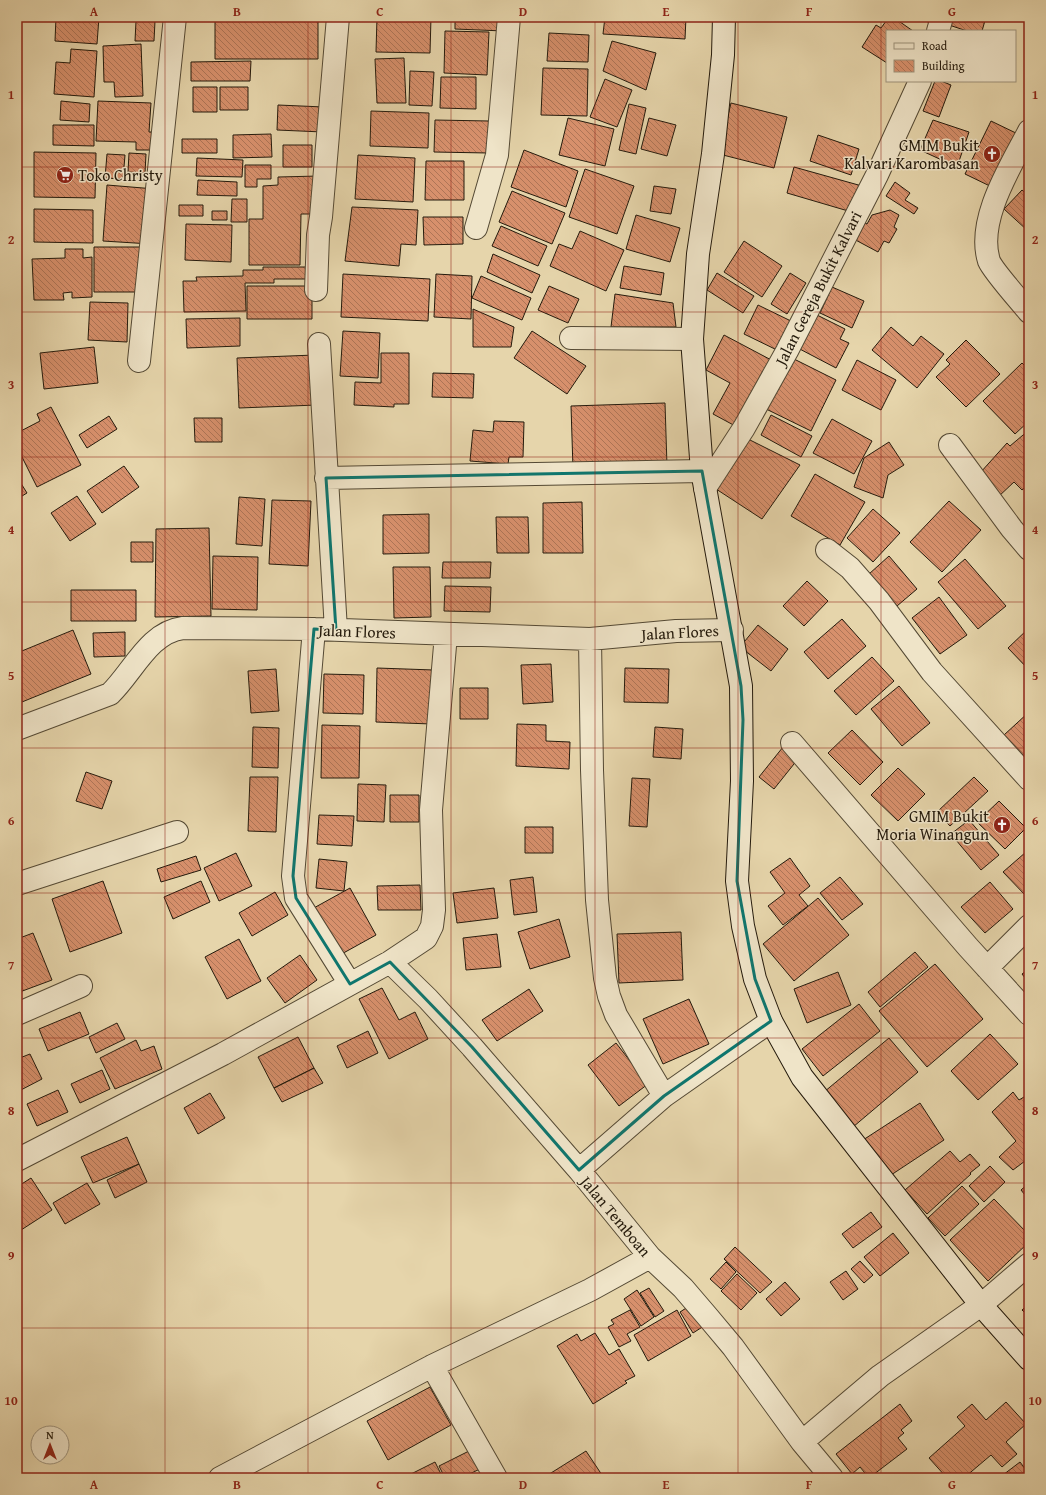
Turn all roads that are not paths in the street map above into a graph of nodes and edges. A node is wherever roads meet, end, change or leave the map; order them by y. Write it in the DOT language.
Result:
graph roads {
  1 [pos="175,17"];
  2 [pos="338,17"];
  3 [pos="509,17"];
  4 [pos="724,17"];
  5 [pos="942,17"];
  6 [pos="938,30"];
  7 [pos="920,82"];
  8 [pos="1029,131"];
  9 [pos="476,228"];
  10 [pos="316,290"];
  11 [pos="1029,312"];
  12 [pos="571,338"];
  13 [pos="692,339"];
  14 [pos="319,344"];
  15 [pos="139,361"];
  16 [pos="950,445"];
  17 [pos="326,478"];
  18 [pos="703,479"];
  19 [pos="1029,549"];
  20 [pos="827,550"];
  21 [pos="314,629"];
  22 [pos="336,630"];
  23 [pos="732,630"];
  24 [pos="446,634"];
  25 [pos="590,639"];
  26 [pos="17,730"];
  27 [pos="792,743"];
  28 [pos="1029,779"];
  29 [pos="176,832"];
  30 [pos="17,884"];
  31 [pos="1029,926"];
  32 [pos="390,962"];
  33 [pos="987,968"];
  34 [pos="350,984"];
  35 [pos="81,986"];
  36 [pos="17,1014"];
  37 [pos="1029,1014"];
  38 [pos="771,1021"];
  39 [pos="664,1096"];
  40 [pos="17,1160"];
  41 [pos="579,1170"];
  42 [pos="650,1256"];
  43 [pos="1029,1264"];
  44 [pos="982,1305"];
  45 [pos="1029,1359"];
  46 [pos="432,1366"];
  47 [pos="802,1442"];
  48 [pos="220,1478"];
  49 [pos="496,1478"];
  50 [pos="832,1478"];
  1 -- 15 [label="street"];
  2 -- 10 [label="street"];
  3 -- 9 [label="street"];
  4 -- 13 [label="street"];
  5 -- 6 [label="street"];
  7 -- 18 [label="street, Jalan Gereja Bukit Kalvari"];
  8 -- 11 [label="street"];
  12 -- 13 [label="street"];
  13 -- 18 [label="street"];
  14 -- 17 [label="street"];
  16 -- 19 [label="street"];
  17 -- 18 [label="street"];
  17 -- 22 [label="street"];
  18 -- 23 [label="street"];
  20 -- 28 [label="street"];
  21 -- 22 [label="street, Jalan Flores"];
  21 -- 26 [label="street, Jalan Flores"];
  21 -- 34 [label="street"];
  22 -- 24 [label="street, Jalan Flores"];
  23 -- 25 [label="street, Jalan Flores"];
  23 -- 38 [label="street"];
  24 -- 25 [label="street, Jalan Flores"];
  24 -- 32 [label="street"];
  25 -- 39 [label="street"];
  27 -- 33 [label="street"];
  29 -- 30 [label="street"];
  31 -- 33 [label="street"];
  32 -- 34 [label="street"];
  32 -- 41 [label="street, Jalan Temboan"];
  33 -- 37 [label="street"];
  34 -- 40 [label="street"];
  35 -- 36 [label="street"];
  38 -- 39 [label="street"];
  38 -- 44 [label="street"];
  39 -- 41 [label="street"];
  41 -- 42 [label="street, Jalan Temboan"];
  42 -- 46 [label="street"];
  42 -- 47 [label="street, Jalan Temboan"];
  43 -- 44 [label="street"];
  44 -- 45 [label="street"];
  44 -- 47 [label="street"];
  46 -- 48 [label="street"];
  46 -- 49 [label="street"];
  47 -- 50 [label="street, Jalan Temboan"];
}
